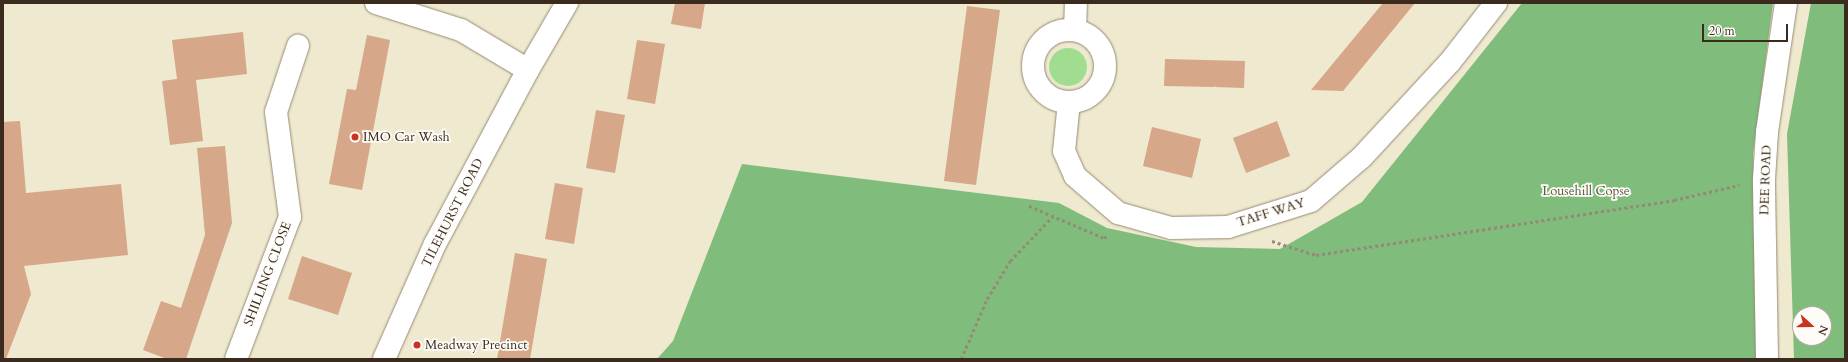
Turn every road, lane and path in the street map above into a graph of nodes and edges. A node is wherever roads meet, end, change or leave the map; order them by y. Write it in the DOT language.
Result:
graph roads {
  1 [pos="376,3"];
  2 [pos="567,3"];
  3 [pos="1076,3"];
  4 [pos="1496,3"];
  5 [pos="1786,3"];
  6 [pos="1075,30"];
  7 [pos="298,46"];
  8 [pos="528,70"];
  9 [pos="1068,102"];
  10 [pos="1764,178"];
  11 [pos="1029,206"];
  12 [pos="1053,216"];
  13 [pos="1141,219"];
  14 [pos="1228,227"];
  15 [pos="236,359"];
  16 [pos="384,359"];
  17 [pos="961,359"];
  18 [pos="1767,359"];
  1 -- 8 [label="street"];
  2 -- 8 [label="street, TILEHURST ROAD"];
  3 -- 6 [label="street"];
  4 -- 14 [label="street, TAFF WAY"];
  5 -- 10 [label="street, DEE ROAD"];
  6 -- 9 [label="street"];
  6 -- 9 [label="street"];
  7 -- 15 [label="street, SHILLING CLOSE"];
  8 -- 16 [label="street, TILEHURST ROAD"];
  9 -- 13 [label="street, TAFF WAY"];
  10 -- 14 [label="path"];
  10 -- 18 [label="street, DEE ROAD"];
  11 -- 12 [label="path"];
  12 -- 13 [label="path"];
  12 -- 17 [label="path"];
  13 -- 14 [label="street, TAFF WAY"];
}
